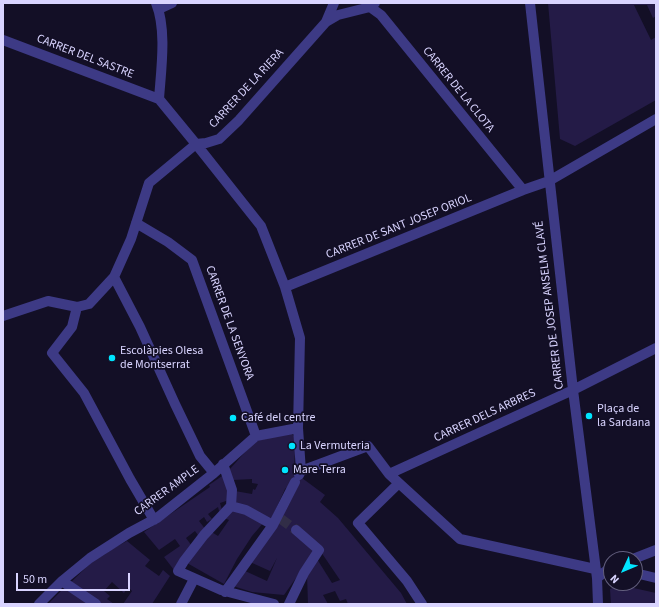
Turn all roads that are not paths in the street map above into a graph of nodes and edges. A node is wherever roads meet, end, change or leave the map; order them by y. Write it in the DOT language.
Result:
graph roads {
  1 [pos="172,3"];
  2 [pos="334,3"];
  3 [pos="530,3"];
  4 [pos="373,5"];
  5 [pos="157,6"];
  6 [pos="326,22"];
  7 [pos="3,40"];
  8 [pos="159,99"];
  9 [pos="656,119"];
  10 [pos="196,144"];
  11 [pos="549,181"];
  12 [pos="523,190"];
  13 [pos="136,223"];
  14 [pos="114,277"];
  15 [pos="285,287"];
  16 [pos="77,307"];
  17 [pos="3,316"];
  18 [pos="656,348"];
  19 [pos="573,390"];
  20 [pos="298,428"];
  21 [pos="256,436"];
  22 [pos="223,464"];
  23 [pos="214,473"];
  24 [pos="389,474"];
  25 [pos="298,476"];
  26 [pos="398,483"];
  27 [pos="231,506"];
  28 [pos="154,520"];
  29 [pos="277,520"];
  30 [pos="296,530"];
  31 [pos="656,550"];
  32 [pos="643,555"];
  33 [pos="603,571"];
  34 [pos="596,573"];
  35 [pos="643,575"];
  36 [pos="656,578"];
  37 [pos="194,579"];
  38 [pos="62,581"];
  39 [pos="223,591"];
  40 [pos="39,604"];
  41 [pos="96,604"];
  42 [pos="181,604"];
  43 [pos="274,604"];
  44 [pos="289,604"];
  45 [pos="422,604"];
  46 [pos="598,604"];
  1 -- 5 [label="street"];
  2 -- 6 [label="street"];
  3 -- 11 [label="street, CARRER DE JOSEP ANSELM CLAVÉ"];
  4 -- 6 [label="street, CARRER DE LA RIERA"];
  4 -- 12 [label="street, CARRER DE LA CLOTA"];
  5 -- 8 [label="street"];
  6 -- 10 [label="street, CARRER DE LA RIERA"];
  7 -- 8 [label="street, CARRER DEL SASTRE"];
  8 -- 10 [label="street"];
  9 -- 11 [label="street, CARRER DE SANT JOSEP ORIOL"];
  10 -- 13 [label="street, CARRER DE LA RIERA"];
  10 -- 15 [label="street"];
  11 -- 12 [label="street, CARRER DE SANT JOSEP ORIOL"];
  11 -- 19 [label="street, CARRER DE JOSEP ANSELM CLAVÉ"];
  12 -- 15 [label="street, CARRER DE SANT JOSEP ORIOL"];
  13 -- 14 [label="street, CARRER DE LA RIERA"];
  13 -- 21 [label="street, CARRER DE LA SENYORA"];
  14 -- 16 [label="street, CARRER DE LA RIERA"];
  14 -- 23 [label="street"];
  15 -- 20 [label="street"];
  16 -- 17 [label="street"];
  16 -- 28 [label="street"];
  18 -- 19 [label="street, CARRER DELS ARBRES"];
  19 -- 24 [label="street, CARRER DELS ARBRES"];
  19 -- 34 [label="street, CARRER DE JOSEP ANSELM CLAVÉ"];
  20 -- 21 [label="street, CARRER AMPLE"];
  20 -- 25 [label="street"];
  21 -- 22 [label="street, CARRER AMPLE"];
  22 -- 23 [label="street, CARRER AMPLE"];
  22 -- 27 [label="street"];
  23 -- 28 [label="street, CARRER AMPLE"];
  24 -- 25 [label="street"];
  24 -- 26 [label="street"];
  25 -- 29 [label="street"];
  26 -- 34 [label="street"];
  26 -- 45 [label="street"];
  27 -- 29 [label="street"];
  27 -- 37 [label="street"];
  28 -- 38 [label="street, CARRER AMPLE"];
  29 -- 39 [label="street"];
  30 -- 44 [label="street"];
  31 -- 32 [label="street"];
  33 -- 34 [label="street"];
  34 -- 46 [label="street, CARRER DE JOSEP ANSELM CLAVÉ"];
  35 -- 36 [label="street"];
  37 -- 39 [label="street"];
  37 -- 42 [label="street"];
  38 -- 40 [label="street, CARRER AMPLE"];
  38 -- 41 [label="street"];
  39 -- 43 [label="street"];
}
